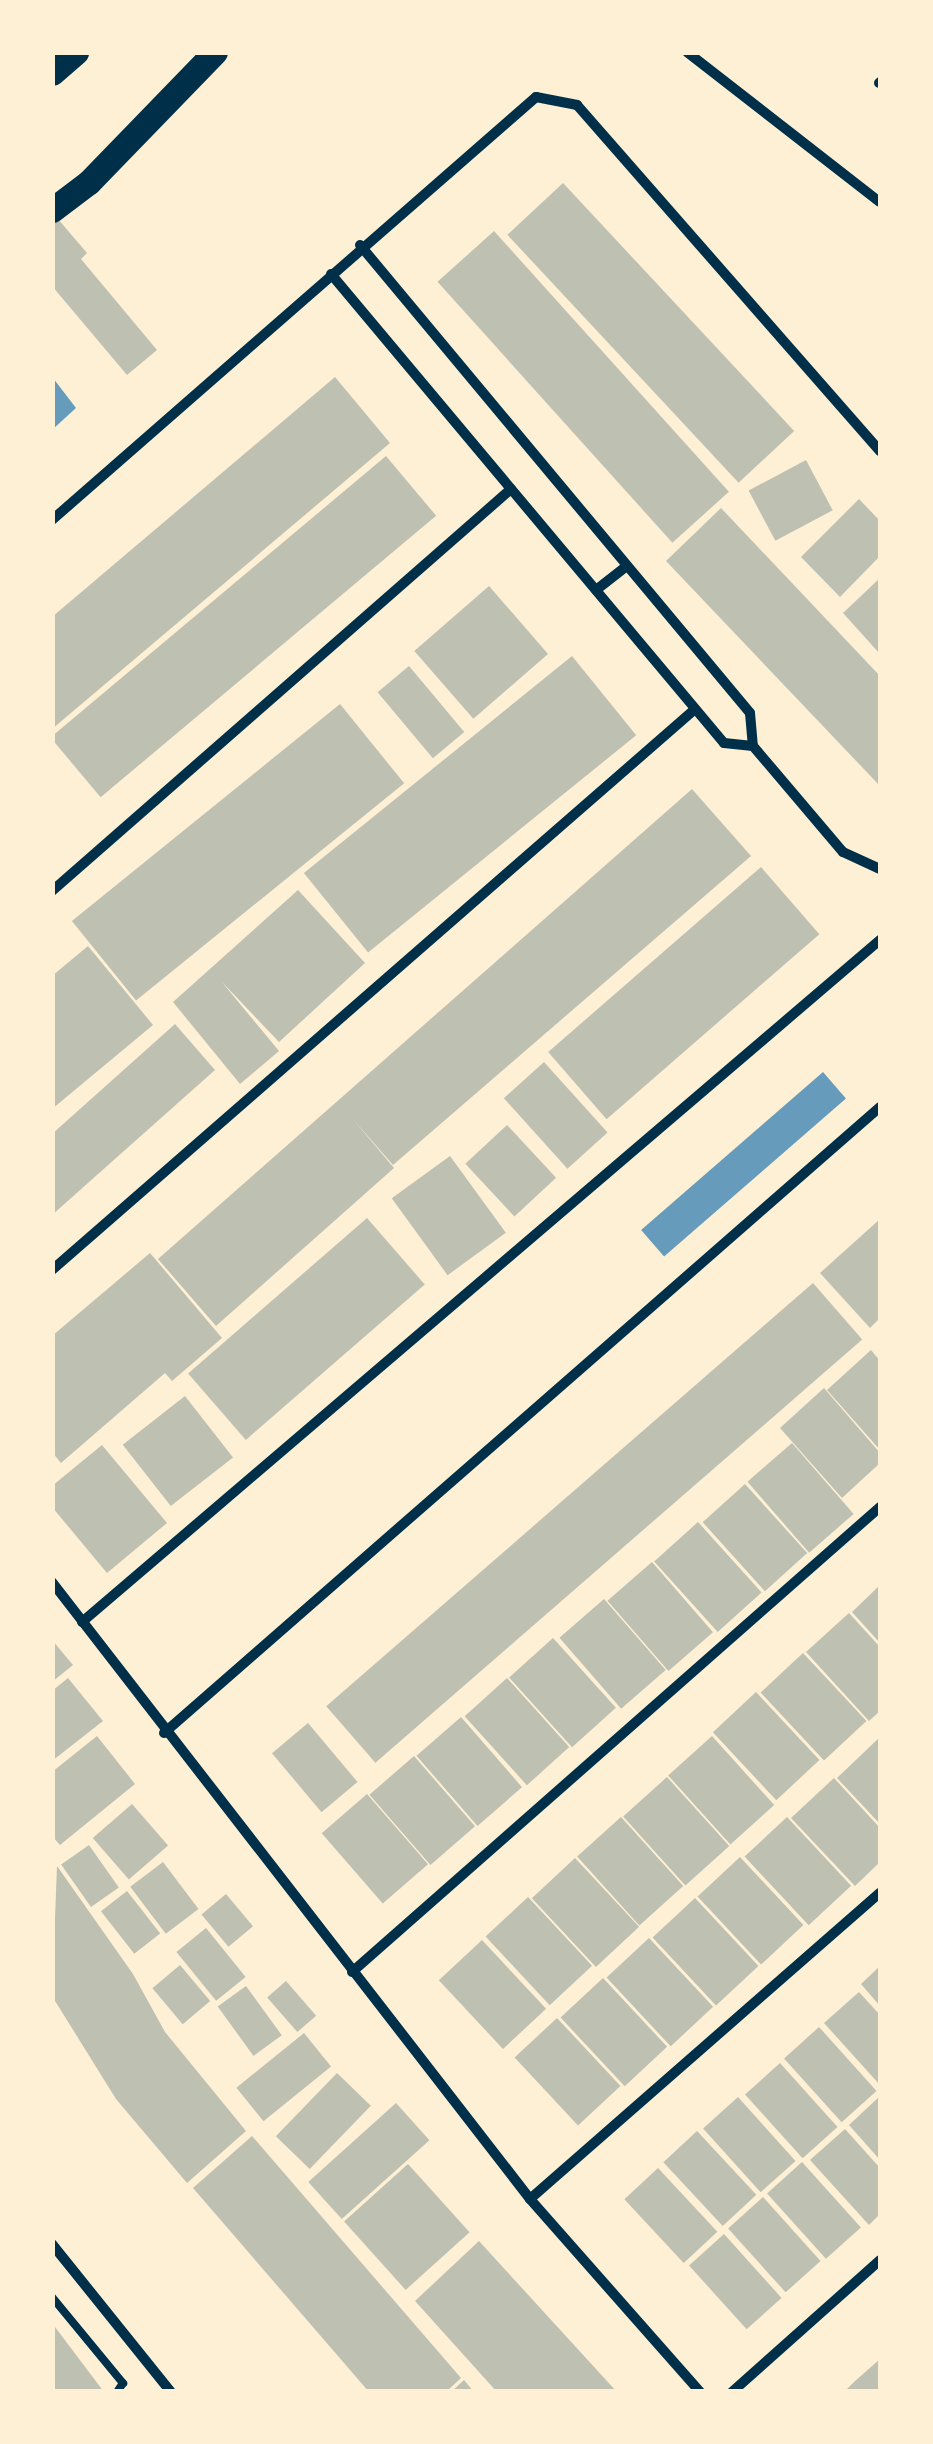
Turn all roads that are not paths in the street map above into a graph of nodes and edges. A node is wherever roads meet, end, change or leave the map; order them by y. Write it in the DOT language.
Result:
graph roads {
  1 [pos="76,52"];
  2 [pos="215,52"];
  3 [pos="688,52"];
  4 [pos="52,73"];
  5 [pos="880,202"];
  6 [pos="52,210"];
  7 [pos="360,245"];
  8 [pos="331,274"];
  9 [pos="880,452"];
  10 [pos="511,489"];
  11 [pos="52,520"];
  12 [pos="627,566"];
  13 [pos="596,590"];
  14 [pos="695,708"];
  15 [pos="753,746"];
  16 [pos="880,860"];
  17 [pos="865,864"];
  18 [pos="880,868"];
  19 [pos="52,891"];
  20 [pos="880,940"];
  21 [pos="880,1107"];
  22 [pos="52,1270"];
  23 [pos="880,1507"];
  24 [pos="52,1582"];
  25 [pos="82,1622"];
  26 [pos="164,1732"];
  27 [pos="880,1893"];
  28 [pos="352,1972"];
  29 [pos="530,2199"];
  30 [pos="52,2244"];
  31 [pos="880,2260"];
  32 [pos="52,2296"];
  33 [pos="117,2392"];
  34 [pos="171,2392"];
  35 [pos="700,2392"];
  36 [pos="732,2392"];
  1 -- 4 [label="main road"];
  2 -- 6 [label="main road"];
  3 -- 5 [label="street"];
  7 -- 8 [label="street"];
  7 -- 9 [label="street"];
  7 -- 12 [label="street"];
  8 -- 10 [label="street"];
  8 -- 11 [label="street"];
  10 -- 13 [label="street"];
  10 -- 19 [label="street"];
  12 -- 13 [label="street"];
  12 -- 15 [label="street"];
  13 -- 14 [label="street"];
  14 -- 15 [label="street"];
  14 -- 22 [label="street"];
  15 -- 17 [label="street"];
  16 -- 17 [label="street"];
  17 -- 18 [label="street"];
  20 -- 25 [label="street"];
  21 -- 26 [label="street"];
  23 -- 28 [label="street"];
  24 -- 25 [label="street"];
  25 -- 26 [label="street"];
  26 -- 28 [label="street"];
  27 -- 29 [label="street"];
  28 -- 29 [label="street"];
  29 -- 35 [label="street"];
  30 -- 34 [label="street"];
  31 -- 36 [label="street"];
  32 -- 33 [label="lane"];
}
